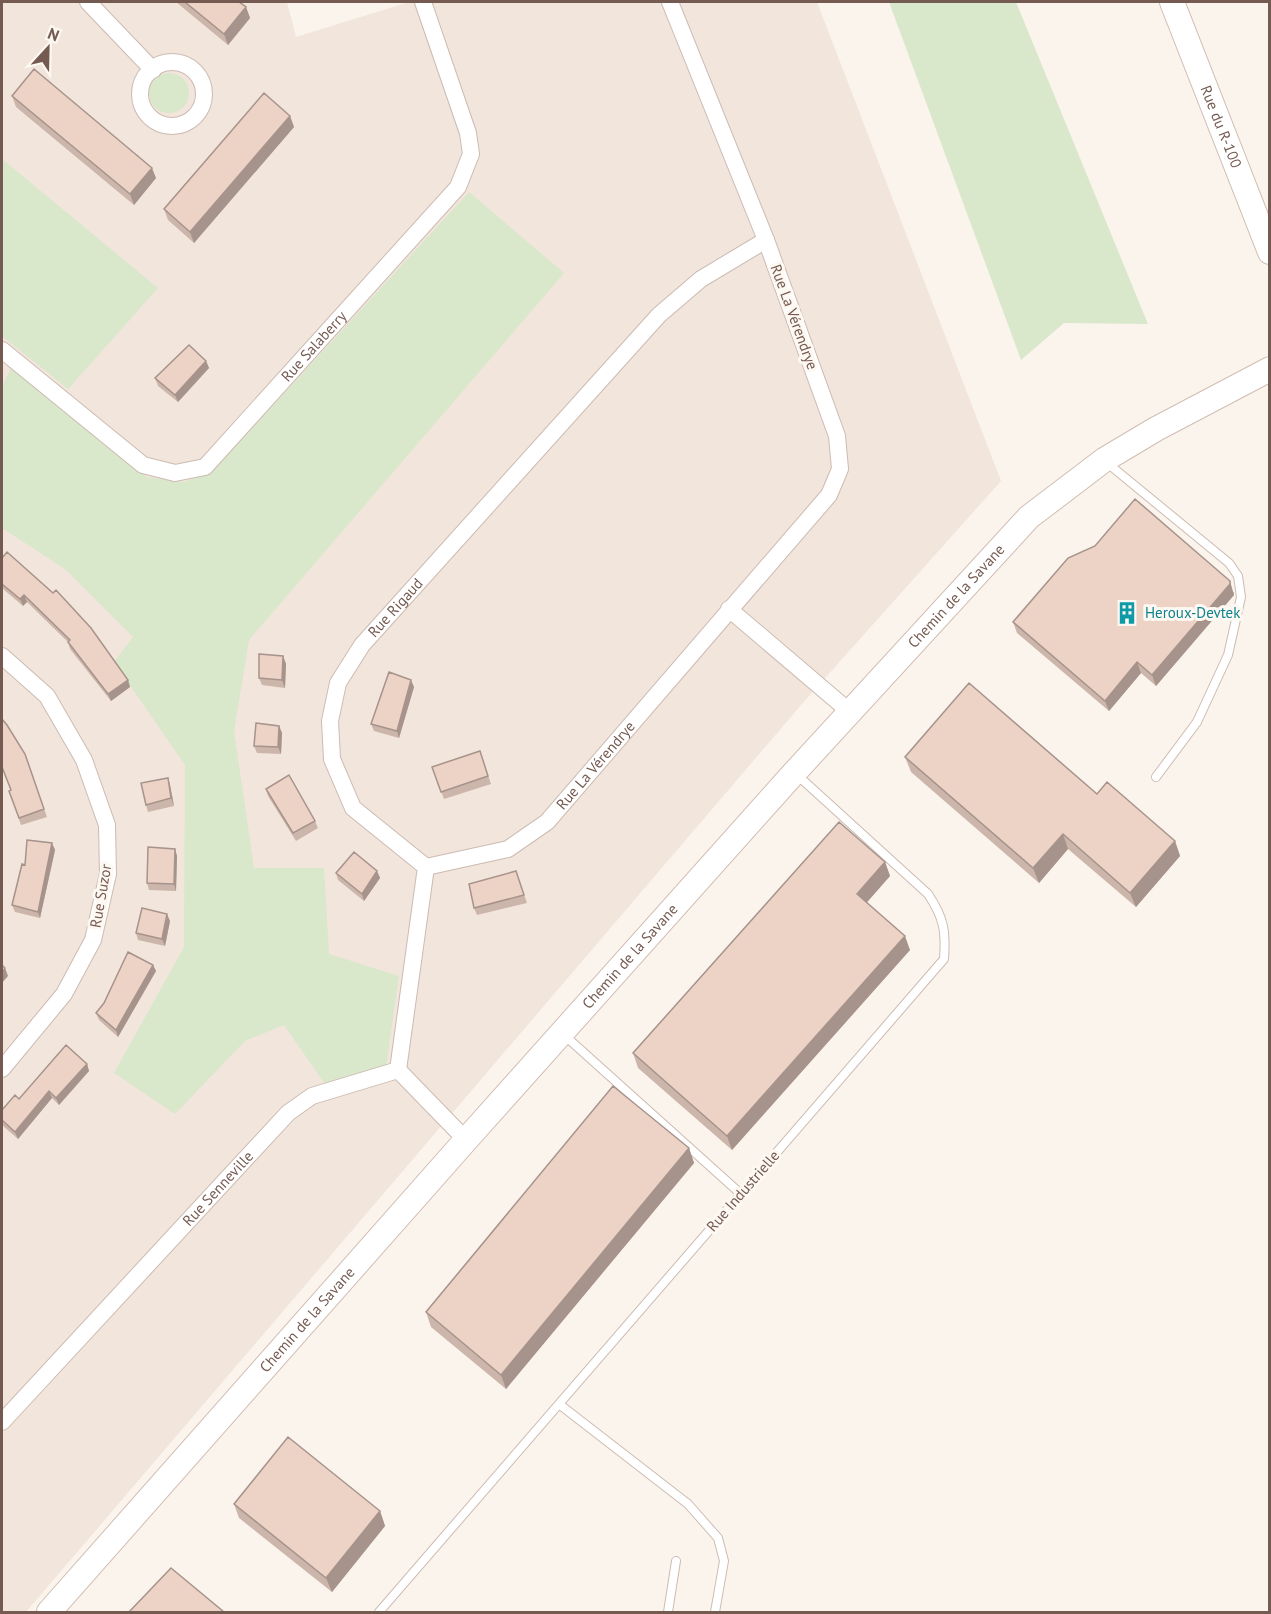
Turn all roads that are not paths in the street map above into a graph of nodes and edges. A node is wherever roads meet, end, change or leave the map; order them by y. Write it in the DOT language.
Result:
graph roads {
  1 [pos="88,2"];
  2 [pos="423,2"];
  3 [pos="670,2"];
  4 [pos="1173,2"];
  5 [pos="153,70"];
  6 [pos="766,240"];
  7 [pos="1269,252"];
  8 [pos="2,350"];
  9 [pos="1269,369"];
  10 [pos="1104,460"];
  11 [pos="729,609"];
  12 [pos="2,656"];
  13 [pos="850,712"];
  14 [pos="794,773"];
  15 [pos="1156,777"];
  16 [pos="426,867"];
  17 [pos="562,1033"];
  18 [pos="2,1069"];
  19 [pos="398,1071"];
  20 [pos="466,1140"];
  21 [pos="741,1194"];
  22 [pos="559,1404"];
  23 [pos="2,1422"];
  24 [pos="676,1561"];
  25 [pos="49,1612"];
  26 [pos="379,1612"];
  27 [pos="668,1612"];
  28 [pos="716,1612"];
  1 -- 5 [label="street"];
  2 -- 8 [label="street, Rue Salaberry"];
  3 -- 6 [label="street, Rue La Vérendrye"];
  4 -- 7 [label="street, Rue du R-100"];
  6 -- 11 [label="street, Rue La Vérendrye"];
  6 -- 16 [label="street, Rue Rigaud"];
  9 -- 10 [label="street, Chemin de la Savane"];
  10 -- 13 [label="street, Chemin de la Savane"];
  10 -- 15 [label="lane"];
  11 -- 13 [label="street"];
  11 -- 16 [label="street, Rue La Vérendrye"];
  12 -- 18 [label="street, Rue Suzor"];
  13 -- 14 [label="street, Chemin de la Savane"];
  14 -- 17 [label="street, Chemin de la Savane"];
  14 -- 21 [label="lane, Rue Industrielle"];
  16 -- 19 [label="street"];
  17 -- 20 [label="street, Chemin de la Savane"];
  17 -- 21 [label="lane"];
  19 -- 20 [label="street"];
  19 -- 23 [label="street, Rue Senneville"];
  20 -- 25 [label="street, Chemin de la Savane"];
  21 -- 22 [label="lane, Rue Industrielle"];
  22 -- 26 [label="lane, Rue Industrielle"];
  22 -- 28 [label="lane"];
  24 -- 27 [label="lane"];
}
